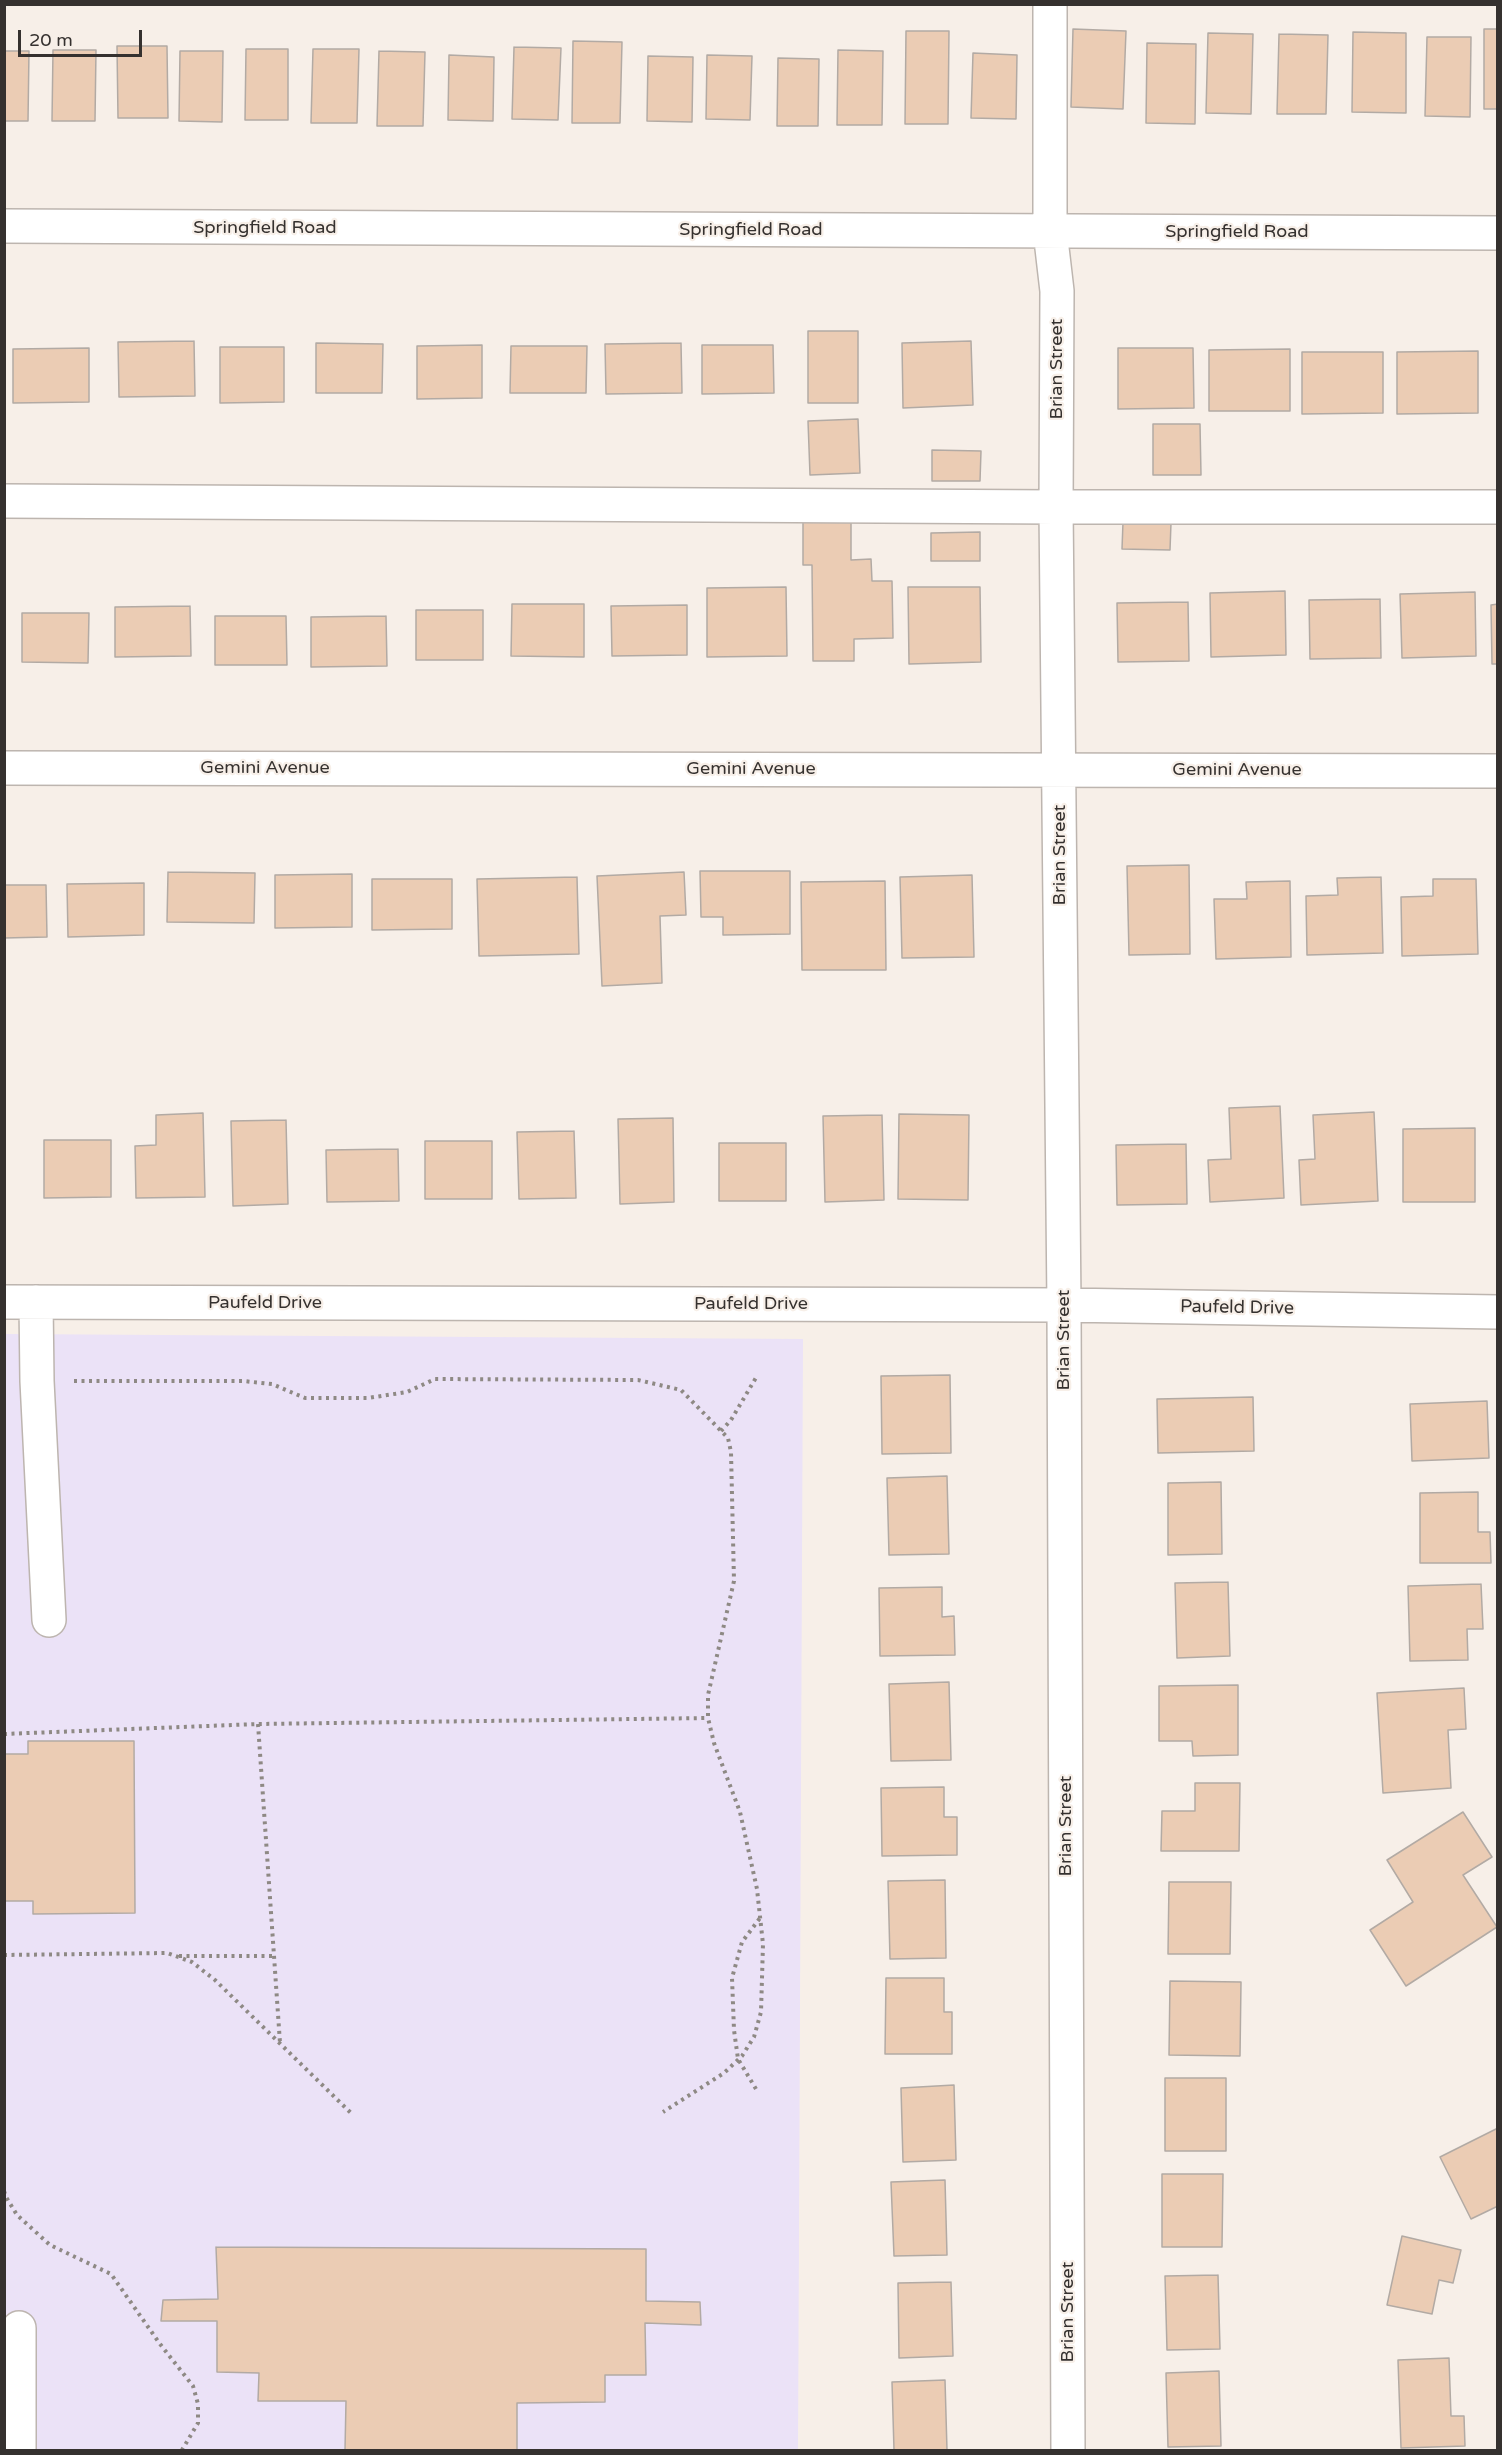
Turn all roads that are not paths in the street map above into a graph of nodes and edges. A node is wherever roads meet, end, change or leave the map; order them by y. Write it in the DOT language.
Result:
graph roads {
  1 [pos="1050,4"];
  2 [pos="4,226"];
  3 [pos="1050,231"];
  4 [pos="1497,233"];
  5 [pos="4,501"];
  6 [pos="1056,507"];
  7 [pos="1497,507"];
  8 [pos="4,768"];
  9 [pos="1060,769"];
  10 [pos="1497,771"];
  11 [pos="20,1302"];
  12 [pos="1064,1305"];
  13 [pos="1497,1312"];
  14 [pos="49,1620"];
  15 [pos="19,2328"];
  16 [pos="20,2451"];
  17 [pos="1068,2451"];
  1 -- 3 [label="street, Brian Street"];
  2 -- 3 [label="street, Springfield Road"];
  3 -- 4 [label="street, Springfield Road"];
  3 -- 6 [label="street, Brian Street"];
  5 -- 6 [label="street"];
  6 -- 7 [label="street"];
  6 -- 9 [label="street, Brian Street"];
  8 -- 9 [label="street, Gemini Avenue"];
  9 -- 10 [label="street, Gemini Avenue"];
  9 -- 12 [label="street, Brian Street"];
  11 -- 12 [label="street, Paufeld Drive"];
  11 -- 14 [label="street"];
  12 -- 13 [label="street, Paufeld Drive"];
  12 -- 17 [label="street, Brian Street"];
  15 -- 16 [label="street"];
}
